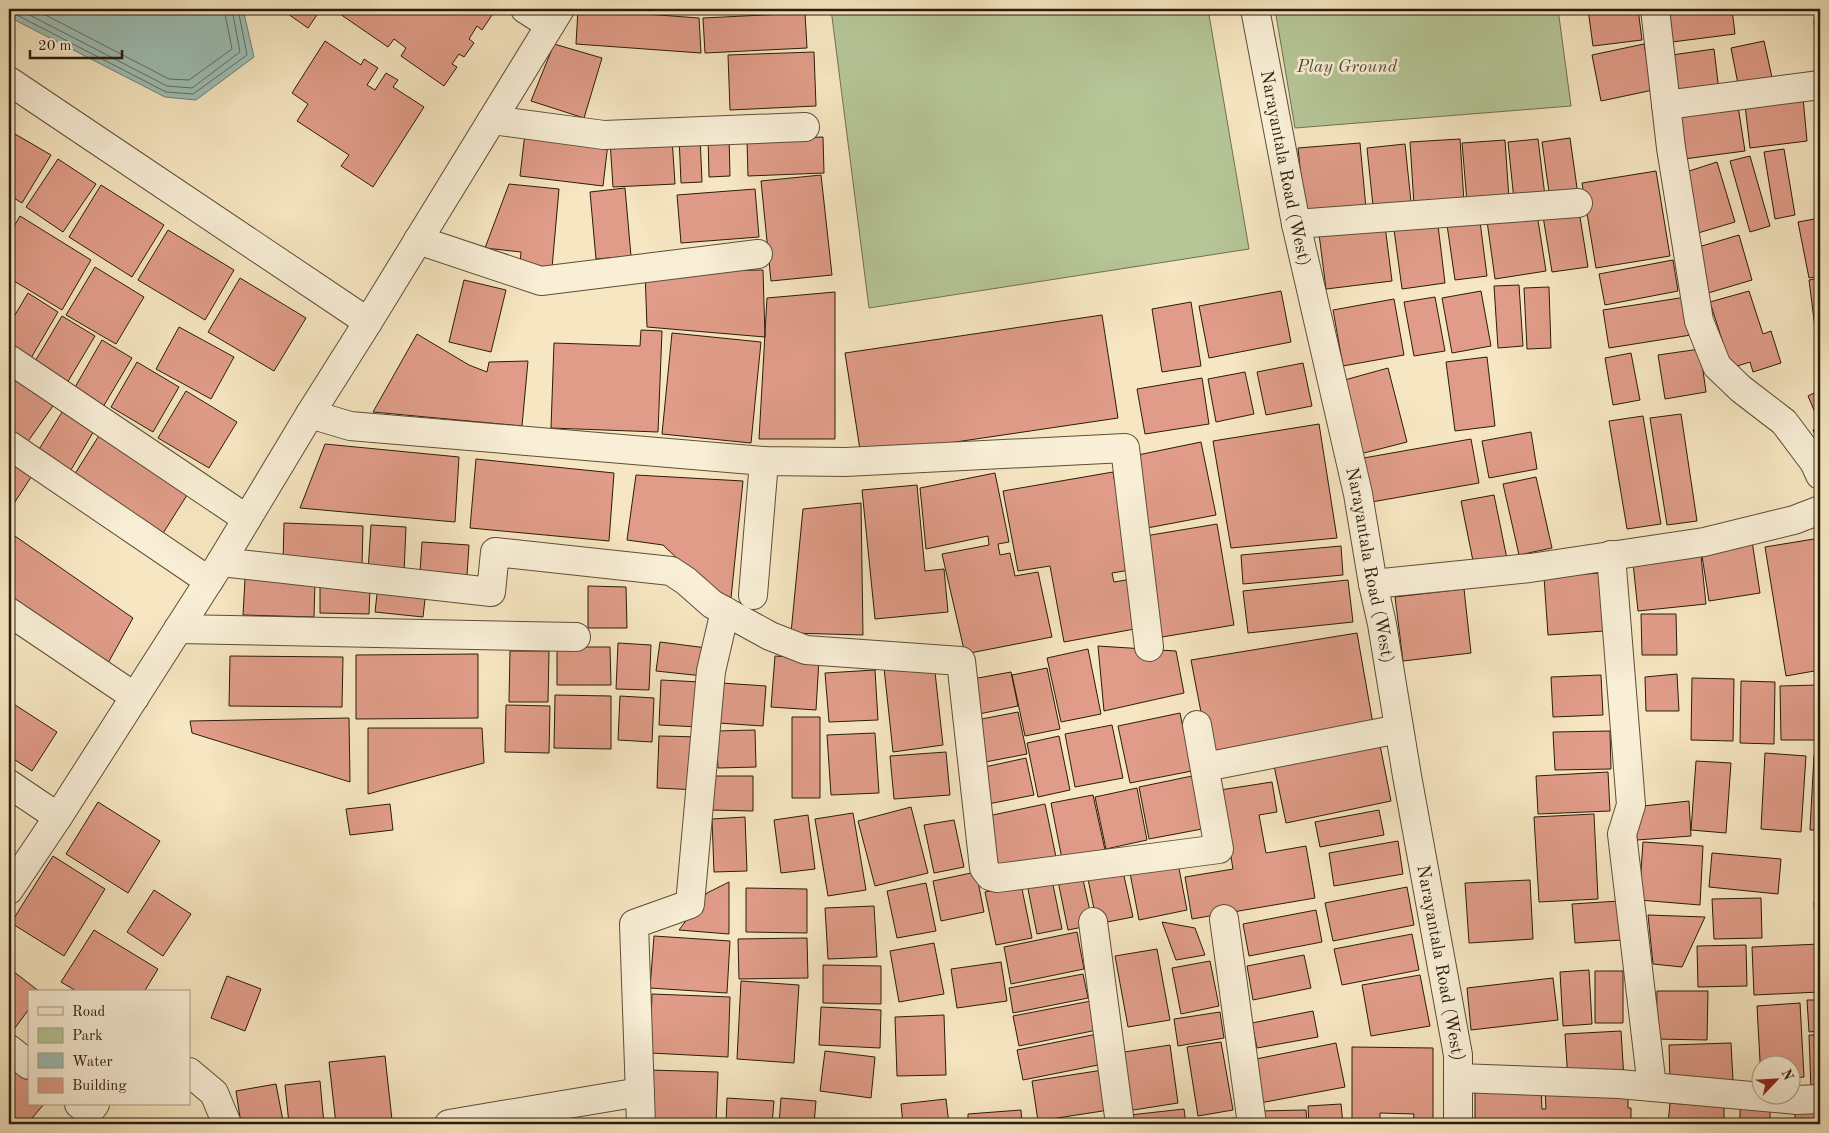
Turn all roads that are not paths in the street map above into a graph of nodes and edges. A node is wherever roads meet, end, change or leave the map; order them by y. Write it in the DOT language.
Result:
graph roads {
  1 [pos="526,9"];
  2 [pos="1255,9"];
  3 [pos="1654,9"];
  4 [pos="555,17"];
  5 [pos="9,81"];
  6 [pos="1820,85"];
  7 [pos="1666,105"];
  8 [pos="492,120"];
  9 [pos="805,127"];
  10 [pos="1578,203"];
  11 [pos="1296,224"];
  12 [pos="418,240"];
  13 [pos="758,254"];
  14 [pos="368,322"];
  15 [pos="9,359"];
  16 [pos="310,414"];
  17 [pos="9,445"];
  18 [pos="764,461"];
  19 [pos="1820,475"];
  20 [pos="1820,510"];
  21 [pos="247,519"];
  22 [pos="1611,555"];
  23 [pos="215,572"];
  24 [pos="1372,584"];
  25 [pos="753,595"];
  26 [pos="725,611"];
  27 [pos="9,612"];
  28 [pos="178,630"];
  29 [pos="576,637"];
  30 [pos="1149,647"];
  31 [pos="135,697"];
  32 [pos="1197,725"];
  33 [pos="1399,729"];
  34 [pos="1205,767"];
  35 [pos="9,784"];
  36 [pos="58,817"];
  37 [pos="9,890"];
  38 [pos="1224,919"];
  39 [pos="1093,922"];
  40 [pos="9,1049"];
  41 [pos="28,1064"];
  42 [pos="190,1073"];
  43 [pos="1458,1078"];
  44 [pos="1652,1087"];
  45 [pos="640,1092"];
  46 [pos="1820,1099"];
  47 [pos="82,1106"];
  48 [pos="93,1106"];
  49 [pos="227,1124"];
  50 [pos="449,1124"];
  51 [pos="642,1124"];
  52 [pos="1120,1124"];
  53 [pos="1252,1124"];
  54 [pos="1458,1124"];
  1 -- 4 [label="street"];
  2 -- 11 [label="street, Narayantala Road (West)"];
  3 -- 7 [label="street"];
  4 -- 8 [label="street"];
  5 -- 14 [label="street"];
  6 -- 7 [label="street"];
  7 -- 19 [label="street"];
  8 -- 9 [label="street"];
  8 -- 12 [label="street"];
  10 -- 11 [label="street"];
  11 -- 24 [label="street, Narayantala Road (West)"];
  12 -- 13 [label="street"];
  12 -- 14 [label="street"];
  14 -- 16 [label="street"];
  15 -- 21 [label="street"];
  16 -- 18 [label="street"];
  16 -- 21 [label="street"];
  17 -- 23 [label="street"];
  18 -- 25 [label="street"];
  18 -- 30 [label="street"];
  20 -- 22 [label="street"];
  21 -- 23 [label="street"];
  22 -- 24 [label="street"];
  22 -- 44 [label="street"];
  23 -- 26 [label="street"];
  23 -- 28 [label="street"];
  24 -- 33 [label="street, Narayantala Road (West)"];
  26 -- 34 [label="street"];
  26 -- 45 [label="street"];
  27 -- 31 [label="street"];
  28 -- 29 [label="street"];
  28 -- 31 [label="street"];
  31 -- 36 [label="street"];
  32 -- 34 [label="street"];
  33 -- 34 [label="street"];
  33 -- 43 [label="street, Narayantala Road (West)"];
  35 -- 36 [label="street"];
  36 -- 37 [label="street"];
  38 -- 53 [label="street"];
  39 -- 52 [label="street"];
  40 -- 41 [label="street"];
  42 -- 49 [label="street"];
  43 -- 44 [label="street"];
  43 -- 54 [label="street, Narayantala Road (West)"];
  44 -- 46 [label="street"];
  45 -- 50 [label="street"];
  45 -- 51 [label="street"];
  47 -- 48 [label="street"];
}
